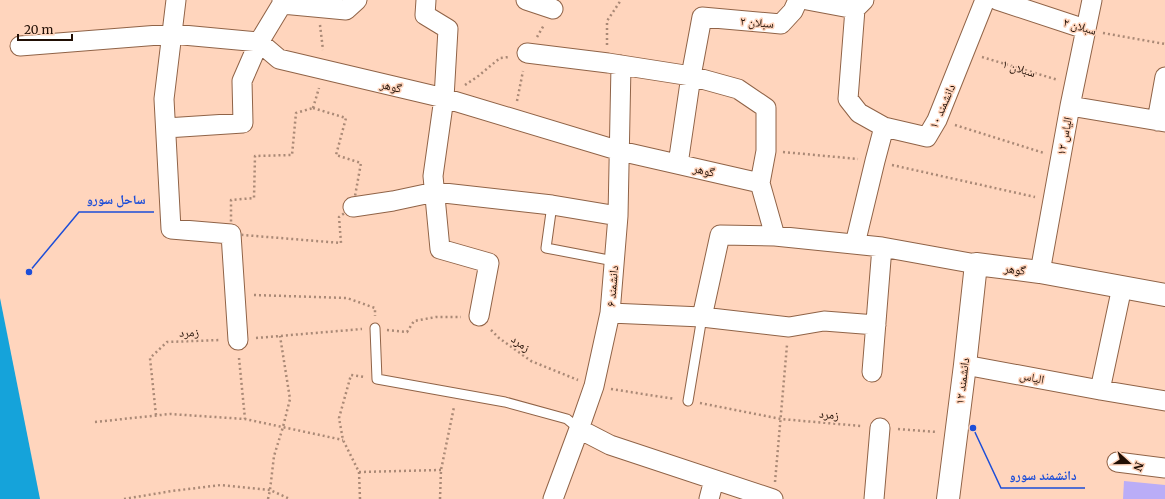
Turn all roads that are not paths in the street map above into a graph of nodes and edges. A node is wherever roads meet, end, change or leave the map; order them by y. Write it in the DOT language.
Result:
graph roads {
  1 [pos="176,0"];
  2 [pos="357,0"];
  3 [pos="426,0"];
  4 [pos="526,0"];
  5 [pos="798,0"];
  6 [pos="808,0"];
  7 [pos="985,0"];
  8 [pos="997,0"];
  9 [pos="1092,0"];
  10 [pos="282,2"];
  11 [pos="859,4"];
  12 [pos="553,9"];
  13 [pos="1085,29"];
  14 [pos="172,34"];
  15 [pos="259,42"];
  16 [pos="20,46"];
  17 [pos="527,53"];
  18 [pos="614,64"];
  19 [pos="690,76"];
  20 [pos="1165,77"];
  21 [pos="444,98"];
  22 [pos="1070,106"];
  23 [pos="1161,122"];
  24 [pos="884,127"];
  25 [pos="166,128"];
  26 [pos="620,151"];
  27 [pos="678,164"];
  28 [pos="760,183"];
  29 [pos="435,192"];
  30 [pos="552,205"];
  31 [pos="353,207"];
  32 [pos="618,216"];
  33 [pos="775,236"];
  34 [pos="855,244"];
  35 [pos="882,247"];
  36 [pos="614,261"];
  37 [pos="976,264"];
  38 [pos="1040,272"];
  39 [pos="1122,287"];
  40 [pos="1165,295"];
  41 [pos="610,313"];
  42 [pos="479,316"];
  43 [pos="702,318"];
  44 [pos="876,326"];
  45 [pos="376,328"];
  46 [pos="238,340"];
  47 [pos="965,365"];
  48 [pos="872,372"];
  49 [pos="1100,390"];
  50 [pos="688,401"];
  51 [pos="1165,401"];
  52 [pos="880,428"];
  53 [pos="579,429"];
  54 [pos="1116,462"];
  55 [pos="1165,468"];
  56 [pos="714,480"];
  57 [pos="774,492"];
  58 [pos="553,499"];
  59 [pos="709,499"];
  60 [pos="874,499"];
  61 [pos="948,499"];
  1 -- 14 [label="street"];
  2 -- 10 [label="street"];
  3 -- 21 [label="street"];
  4 -- 12 [label="street"];
  5 -- 19 [label="street, سبلان ۲"];
  6 -- 11 [label="street"];
  7 -- 24 [label="street, دانشمند ۱۰"];
  8 -- 13 [label="street, سبلان ۲"];
  9 -- 13 [label="street, الیاس ۱۲"];
  10 -- 15 [label="street"];
  11 -- 24 [label="street"];
  13 -- 22 [label="street, الیاس ۱۲"];
  14 -- 15 [label="street"];
  14 -- 16 [label="street"];
  14 -- 25 [label="street"];
  15 -- 21 [label="street, گوهر"];
  15 -- 25 [label="street"];
  17 -- 18 [label="street"];
  18 -- 19 [label="street"];
  18 -- 26 [label="street, دانشمند ۶"];
  19 -- 27 [label="street"];
  19 -- 28 [label="street"];
  20 -- 23 [label="street"];
  21 -- 26 [label="street, گوهر"];
  21 -- 29 [label="street"];
  22 -- 23 [label="street"];
  22 -- 38 [label="street, الیاس ۱۲"];
  24 -- 34 [label="street"];
  25 -- 46 [label="street"];
  26 -- 27 [label="street, گوهر"];
  26 -- 32 [label="street, دانشمند ۶"];
  27 -- 28 [label="street, گوهر"];
  28 -- 33 [label="street"];
  29 -- 30 [label="street"];
  29 -- 31 [label="street"];
  29 -- 42 [label="street"];
  30 -- 32 [label="street"];
  30 -- 36 [label="lane"];
  32 -- 36 [label="street, دانشمند ۶"];
  33 -- 34 [label="street, گوهر"];
  33 -- 43 [label="street, گوهر"];
  34 -- 35 [label="street, گوهر"];
  35 -- 37 [label="street, گوهر"];
  35 -- 44 [label="street"];
  36 -- 41 [label="street, دانشمند ۶"];
  37 -- 38 [label="street, گوهر"];
  37 -- 47 [label="street, دانشمند ۱۲"];
  38 -- 39 [label="street, گوهر"];
  39 -- 40 [label="street, گوهر"];
  39 -- 49 [label="street"];
  41 -- 43 [label="street"];
  41 -- 53 [label="street, دانشمند ۶"];
  43 -- 44 [label="street"];
  43 -- 50 [label="lane"];
  44 -- 48 [label="street"];
  45 -- 53 [label="lane"];
  47 -- 49 [label="street, الیاس"];
  47 -- 61 [label="street, دانشمند ۱۲"];
  49 -- 51 [label="street, الیاس"];
  52 -- 60 [label="street"];
  53 -- 56 [label="street"];
  53 -- 58 [label="street, دانشمند ۶"];
  54 -- 55 [label="street"];
  56 -- 57 [label="street"];
  56 -- 59 [label="street"];
}
